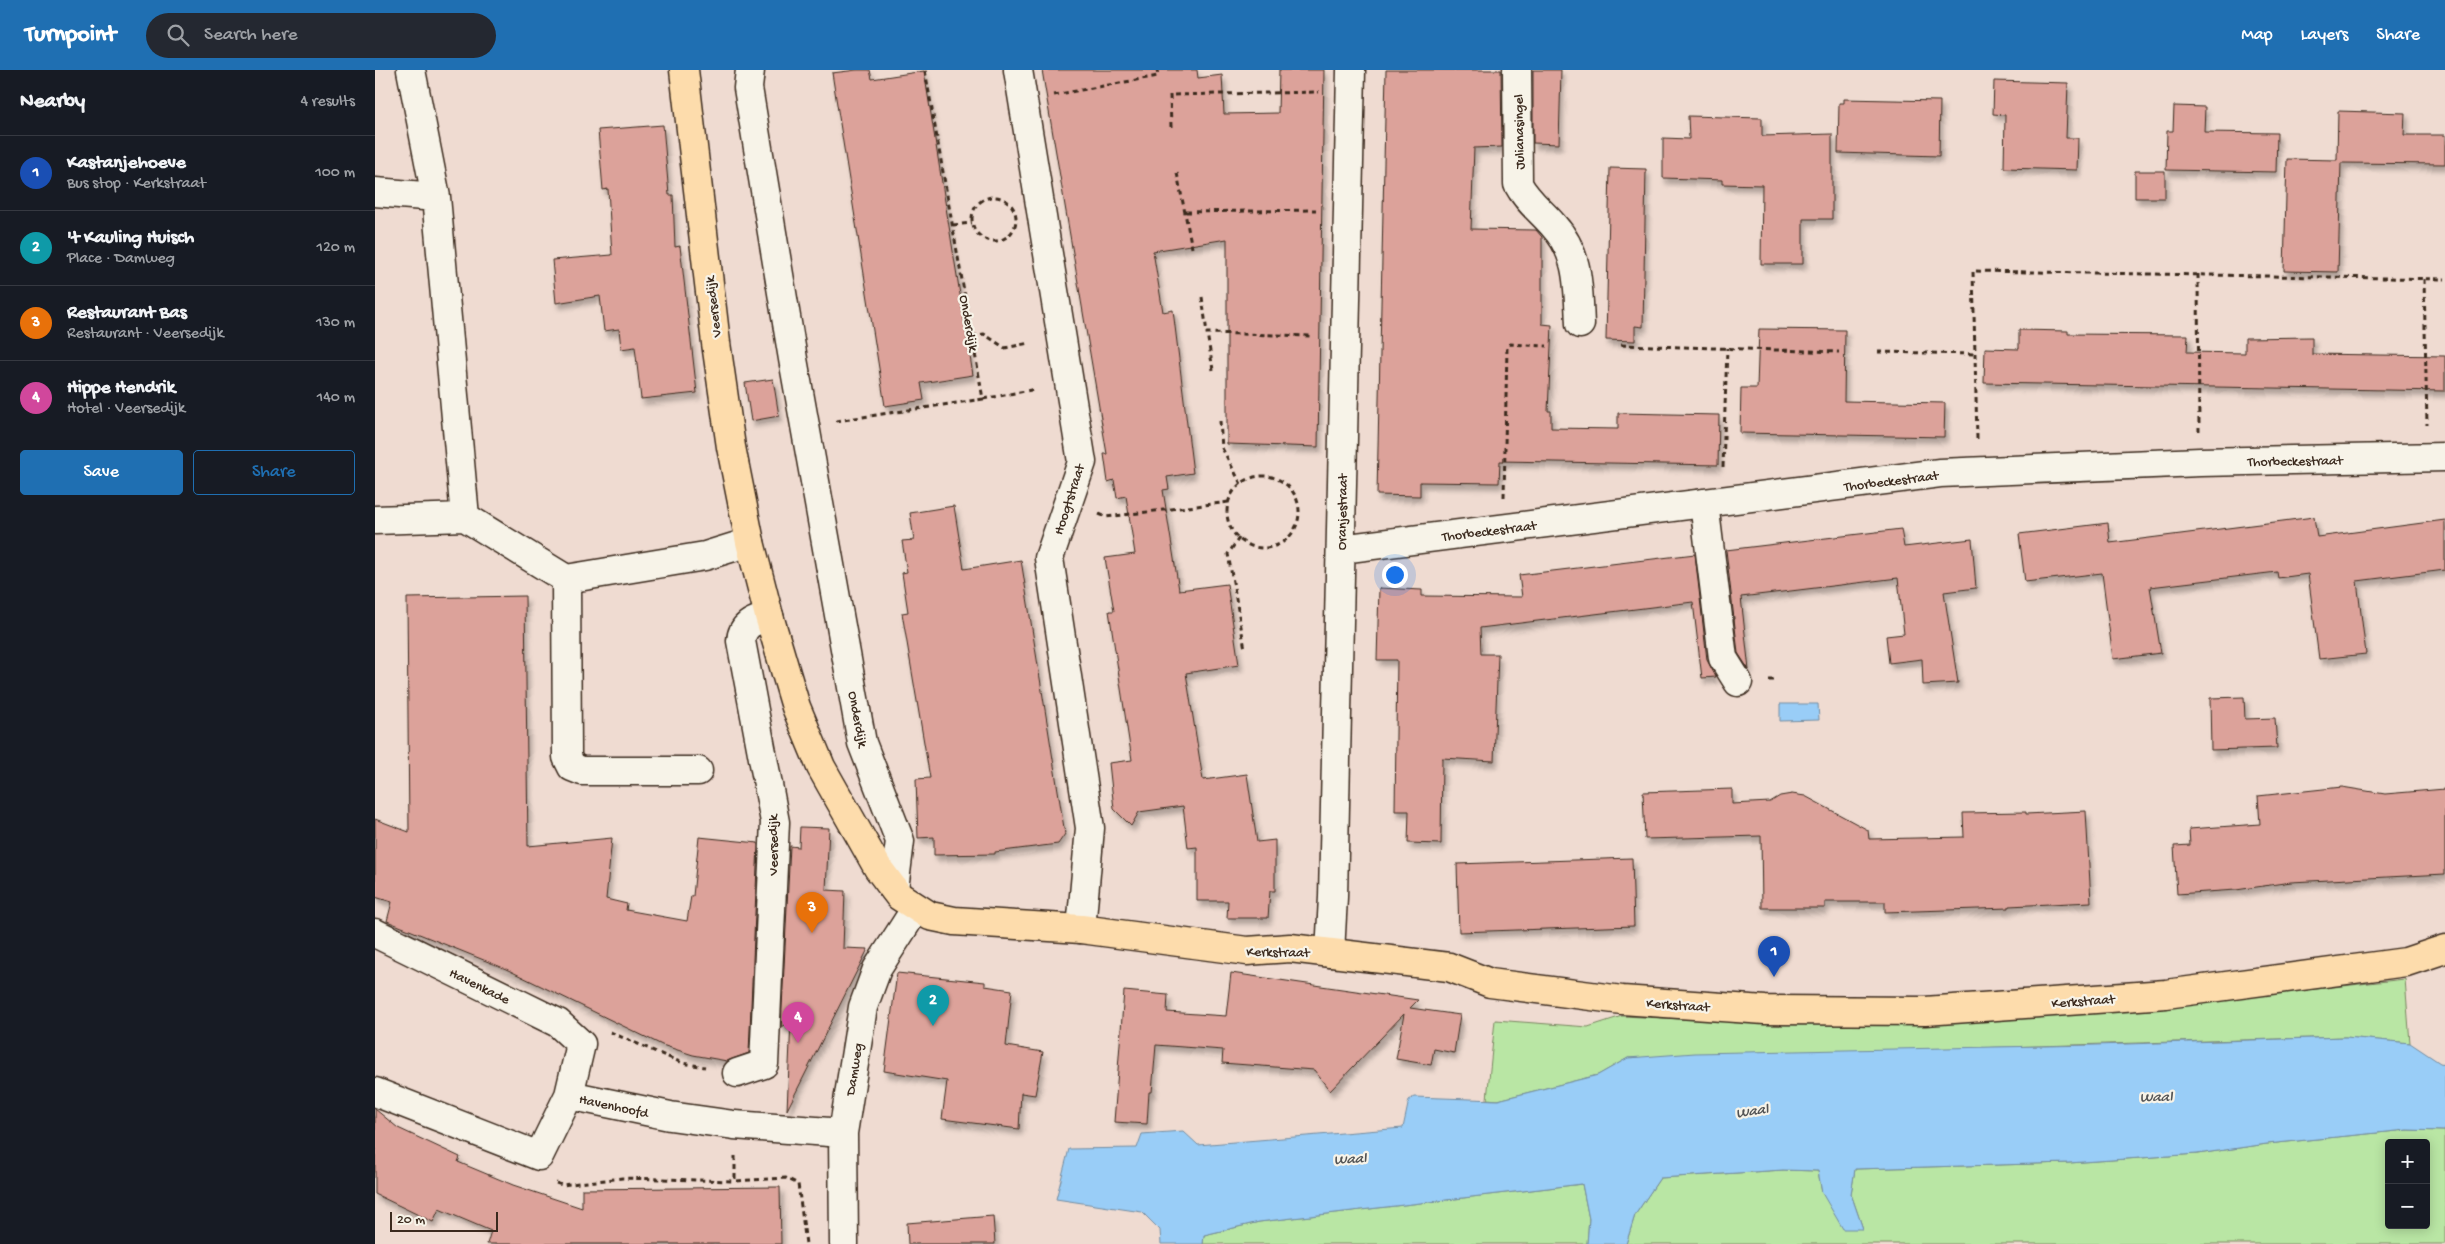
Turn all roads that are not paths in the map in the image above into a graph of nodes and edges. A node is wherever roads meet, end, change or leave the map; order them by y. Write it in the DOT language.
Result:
graph roads {
  1 [pos="411,70"];
  2 [pos="684,70"];
  3 [pos="750,70"];
  4 [pos="1018,70"];
  5 [pos="1517,70"];
  6 [pos="1351,81"];
  7 [pos="375,192"];
  8 [pos="436,197"];
  9 [pos="1579,324"];
  10 [pos="2436,457"];
  11 [pos="1715,502"];
  12 [pos="465,517"];
  13 [pos="375,520"];
  14 [pos="750,542"];
  15 [pos="1341,549"];
  16 [pos="566,579"];
  17 [pos="769,616"];
  18 [pos="1738,682"];
  19 [pos="698,771"];
  20 [pos="894,889"];
  21 [pos="916,908"];
  22 [pos="1081,930"];
  23 [pos="375,933"];
  24 [pos="2445,949"];
  25 [pos="1330,953"];
  26 [pos="737,1073"];
  27 [pos="375,1092"];
  28 [pos="569,1095"];
  29 [pos="843,1133"];
  30 [pos="844,1244"];
  1 -- 8 [label="street"];
  2 -- 14 [label="main road, Veersedijk"];
  3 -- 20 [label="street, Onderdijk"];
  4 -- 22 [label="street, Hoogtstraat"];
  5 -- 9 [label="street, Julianasingel"];
  6 -- 15 [label="street, Oranjestraat"];
  7 -- 8 [label="street"];
  8 -- 12 [label="street"];
  10 -- 11 [label="street, Thorbeckestraat"];
  11 -- 15 [label="street, Thorbeckestraat"];
  11 -- 18 [label="street"];
  12 -- 13 [label="street"];
  12 -- 16 [label="street"];
  14 -- 16 [label="street"];
  14 -- 17 [label="main road, Veersedijk"];
  15 -- 25 [label="street, Oranjestraat"];
  16 -- 19 [label="street"];
  17 -- 20 [label="main road, Veersedijk"];
  17 -- 26 [label="street, Veersedijk"];
  20 -- 21 [label="main road, Veersedijk"];
  21 -- 22 [label="main road, Kerkstraat"];
  21 -- 29 [label="street, Damweg"];
  22 -- 25 [label="main road, Kerkstraat"];
  23 -- 28 [label="street, Havenkade"];
  24 -- 25 [label="main road, Kerkstraat"];
  27 -- 28 [label="street, Havenhoofd"];
  28 -- 29 [label="street, Havenhoofd"];
  29 -- 30 [label="street, Damweg"];
}
